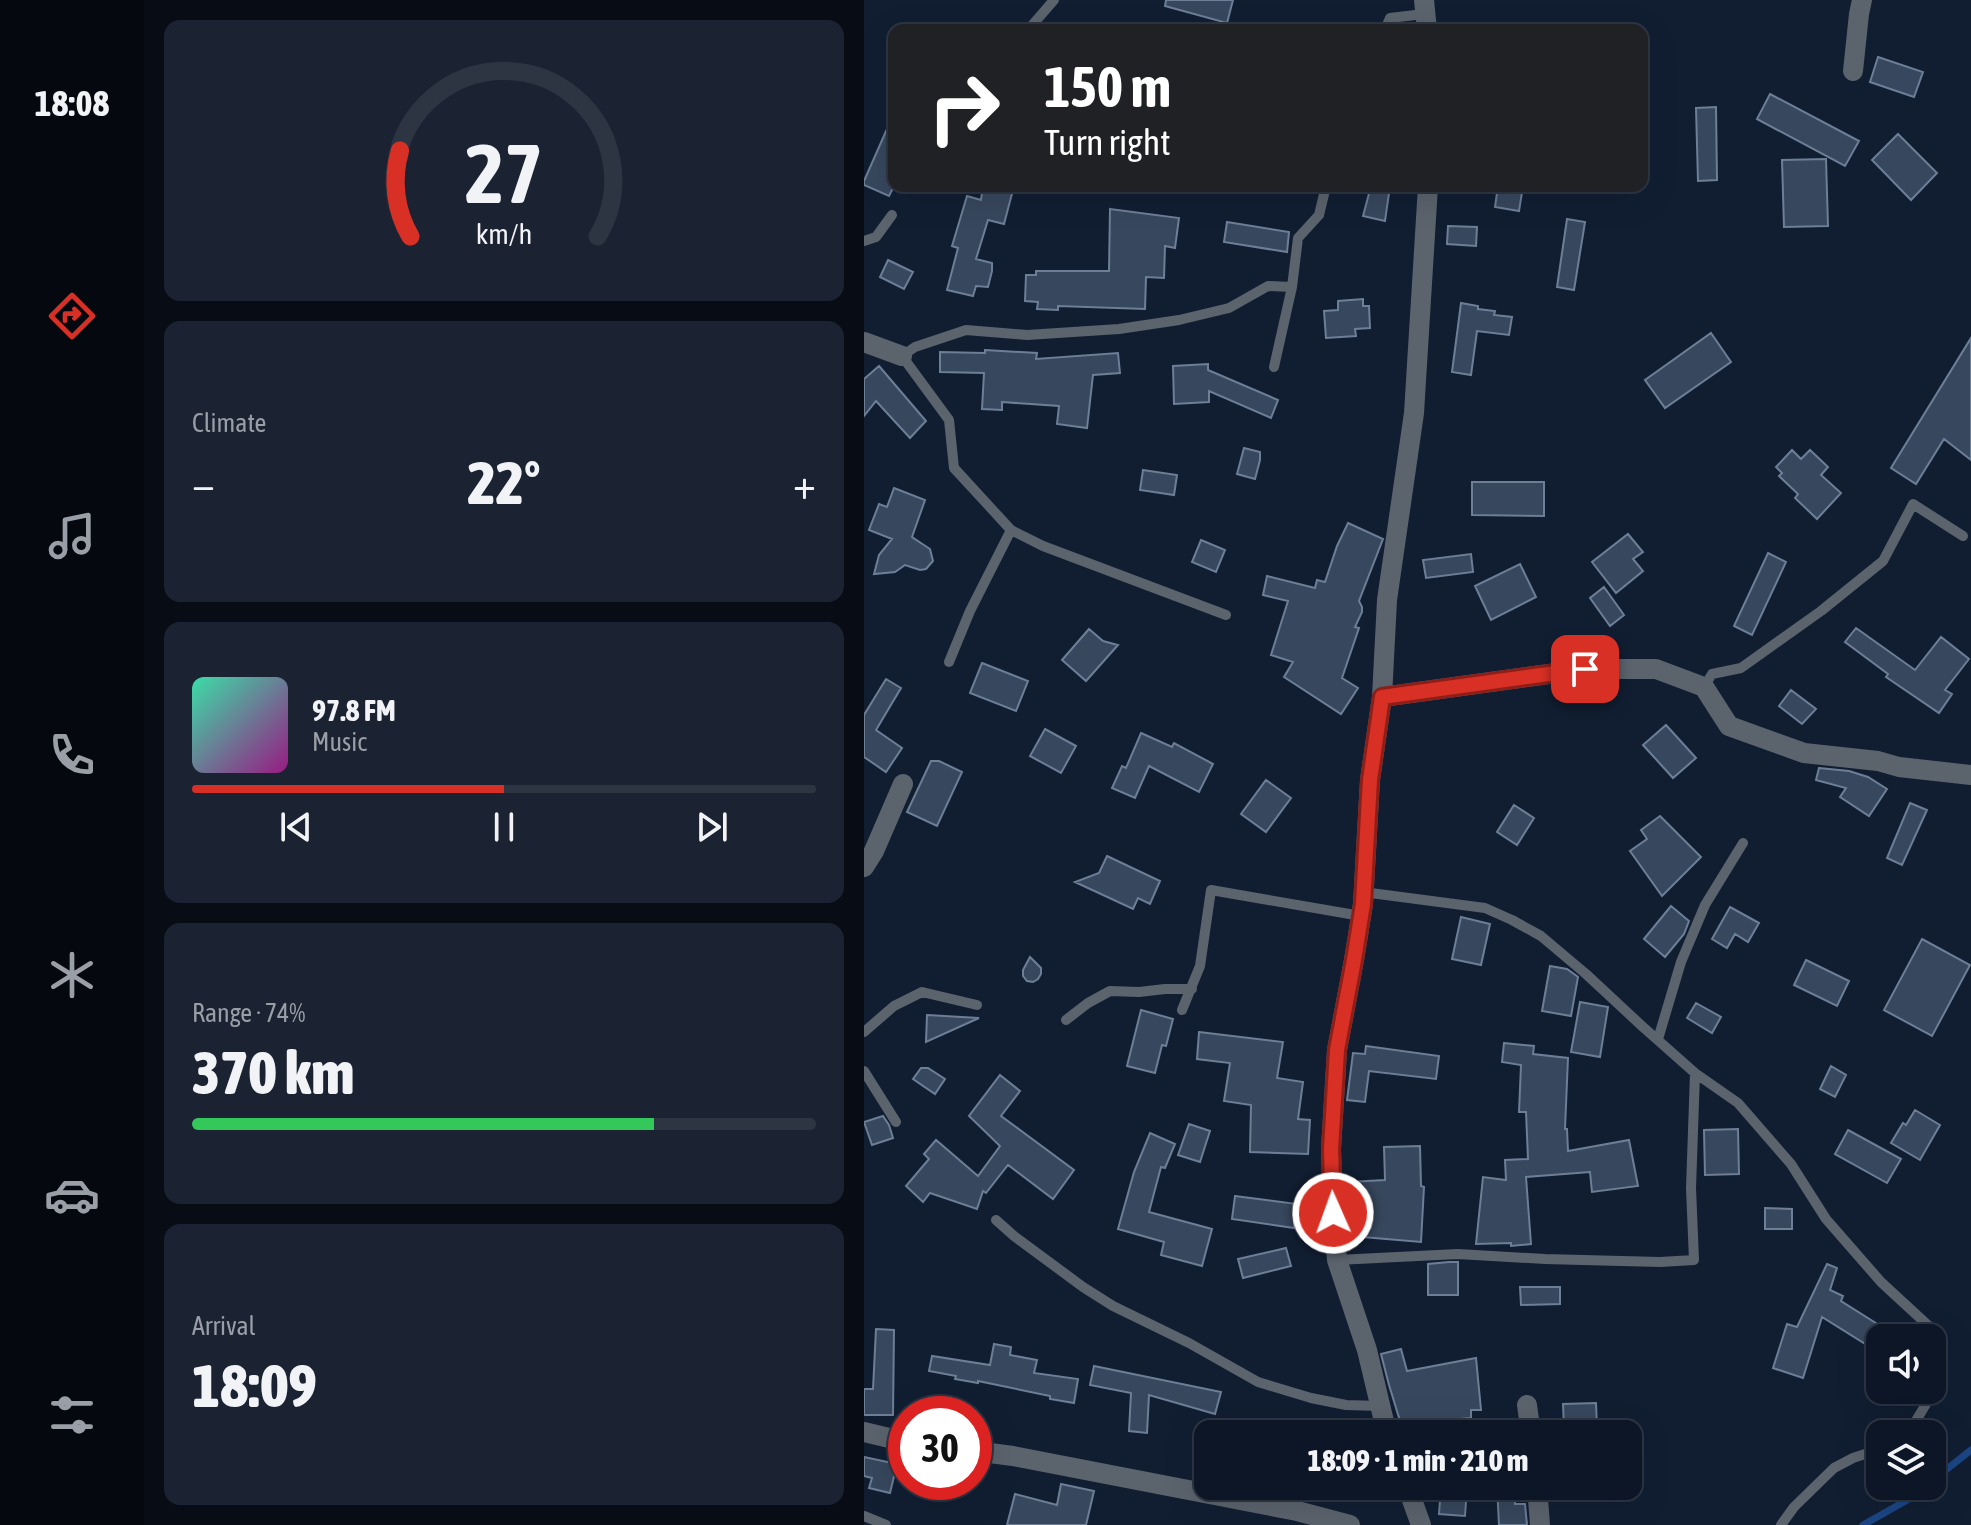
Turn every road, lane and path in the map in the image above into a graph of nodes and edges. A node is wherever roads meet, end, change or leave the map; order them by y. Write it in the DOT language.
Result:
graph roads {
  1 [pos="1054,0"];
  2 [pos="1862,0"];
  3 [pos="1425,15"];
  4 [pos="1033,24"];
  5 [pos="1388,24"];
  6 [pos="1853,71"];
  7 [pos="1325,192"];
  8 [pos="1428,192"];
  9 [pos="892,215"];
  10 [pos="864,241"];
  11 [pos="1292,287"];
  12 [pos="864,342"];
  13 [pos="902,356"];
  14 [pos="1274,367"];
  15 [pos="1011,530"];
  16 [pos="1963,536"];
  17 [pos="1226,615"];
  18 [pos="949,662"];
  19 [pos="1704,687"];
  20 [pos="1382,697"];
  21 [pos="1971,775"];
  22 [pos="903,784"];
  23 [pos="1743,843"];
  24 [pos="864,867"];
  25 [pos="1363,892"];
  26 [pos="1361,916"];
  27 [pos="1192,989"];
  28 [pos="977,1005"];
  29 [pos="1182,1010"];
  30 [pos="1066,1020"];
  31 [pos="864,1032"];
  32 [pos="1658,1039"];
  33 [pos="864,1071"];
  34 [pos="1695,1073"];
  35 [pos="896,1122"];
  36 [pos="996,1220"];
  37 [pos="1337,1260"];
  38 [pos="1527,1405"];
  39 [pos="1380,1406"];
  40 [pos="1384,1420"];
  41 [pos="1529,1420"];
  42 [pos="1916,1420"];
  43 [pos="864,1432"];
  44 [pos="888,1438"];
  45 [pos="992,1453"];
  46 [pos="1866,1454"];
  47 [pos="1412,1500"];
  48 [pos="1538,1500"];
  49 [pos="864,1516"];
  50 [pos="886,1525"];
  51 [pos="1350,1525"];
  52 [pos="1421,1525"];
  53 [pos="1540,1525"];
  54 [pos="1781,1525"];
  1 -- 4 [label="lane"];
  2 -- 6 [label="street"];
  3 -- 5 [label="lane"];
  7 -- 11 [label="lane"];
  8 -- 20 [label="street"];
  9 -- 10 [label="lane"];
  11 -- 13 [label="lane"];
  11 -- 14 [label="lane"];
  12 -- 13 [label="street"];
  13 -- 15 [label="lane"];
  15 -- 17 [label="lane"];
  15 -- 18 [label="lane"];
  16 -- 19 [label="lane"];
  19 -- 20 [label="street"];
  19 -- 21 [label="street"];
  20 -- 25 [label="street"];
  22 -- 24 [label="street"];
  23 -- 32 [label="lane"];
  25 -- 26 [label="street"];
  25 -- 32 [label="lane"];
  26 -- 27 [label="lane"];
  26 -- 37 [label="street"];
  27 -- 29 [label="lane"];
  27 -- 30 [label="lane"];
  28 -- 31 [label="lane"];
  32 -- 34 [label="lane"];
  33 -- 35 [label="lane"];
  34 -- 37 [label="lane"];
  34 -- 42 [label="lane"];
  36 -- 39 [label="lane"];
  37 -- 39 [label="street"];
  38 -- 41 [label="street"];
  39 -- 40 [label="street"];
  43 -- 44 [label="street"];
  45 -- 51 [label="street"];
  46 -- 54 [label="lane"];
  47 -- 52 [label="street"];
  48 -- 53 [label="street"];
  49 -- 50 [label="lane"];
}
